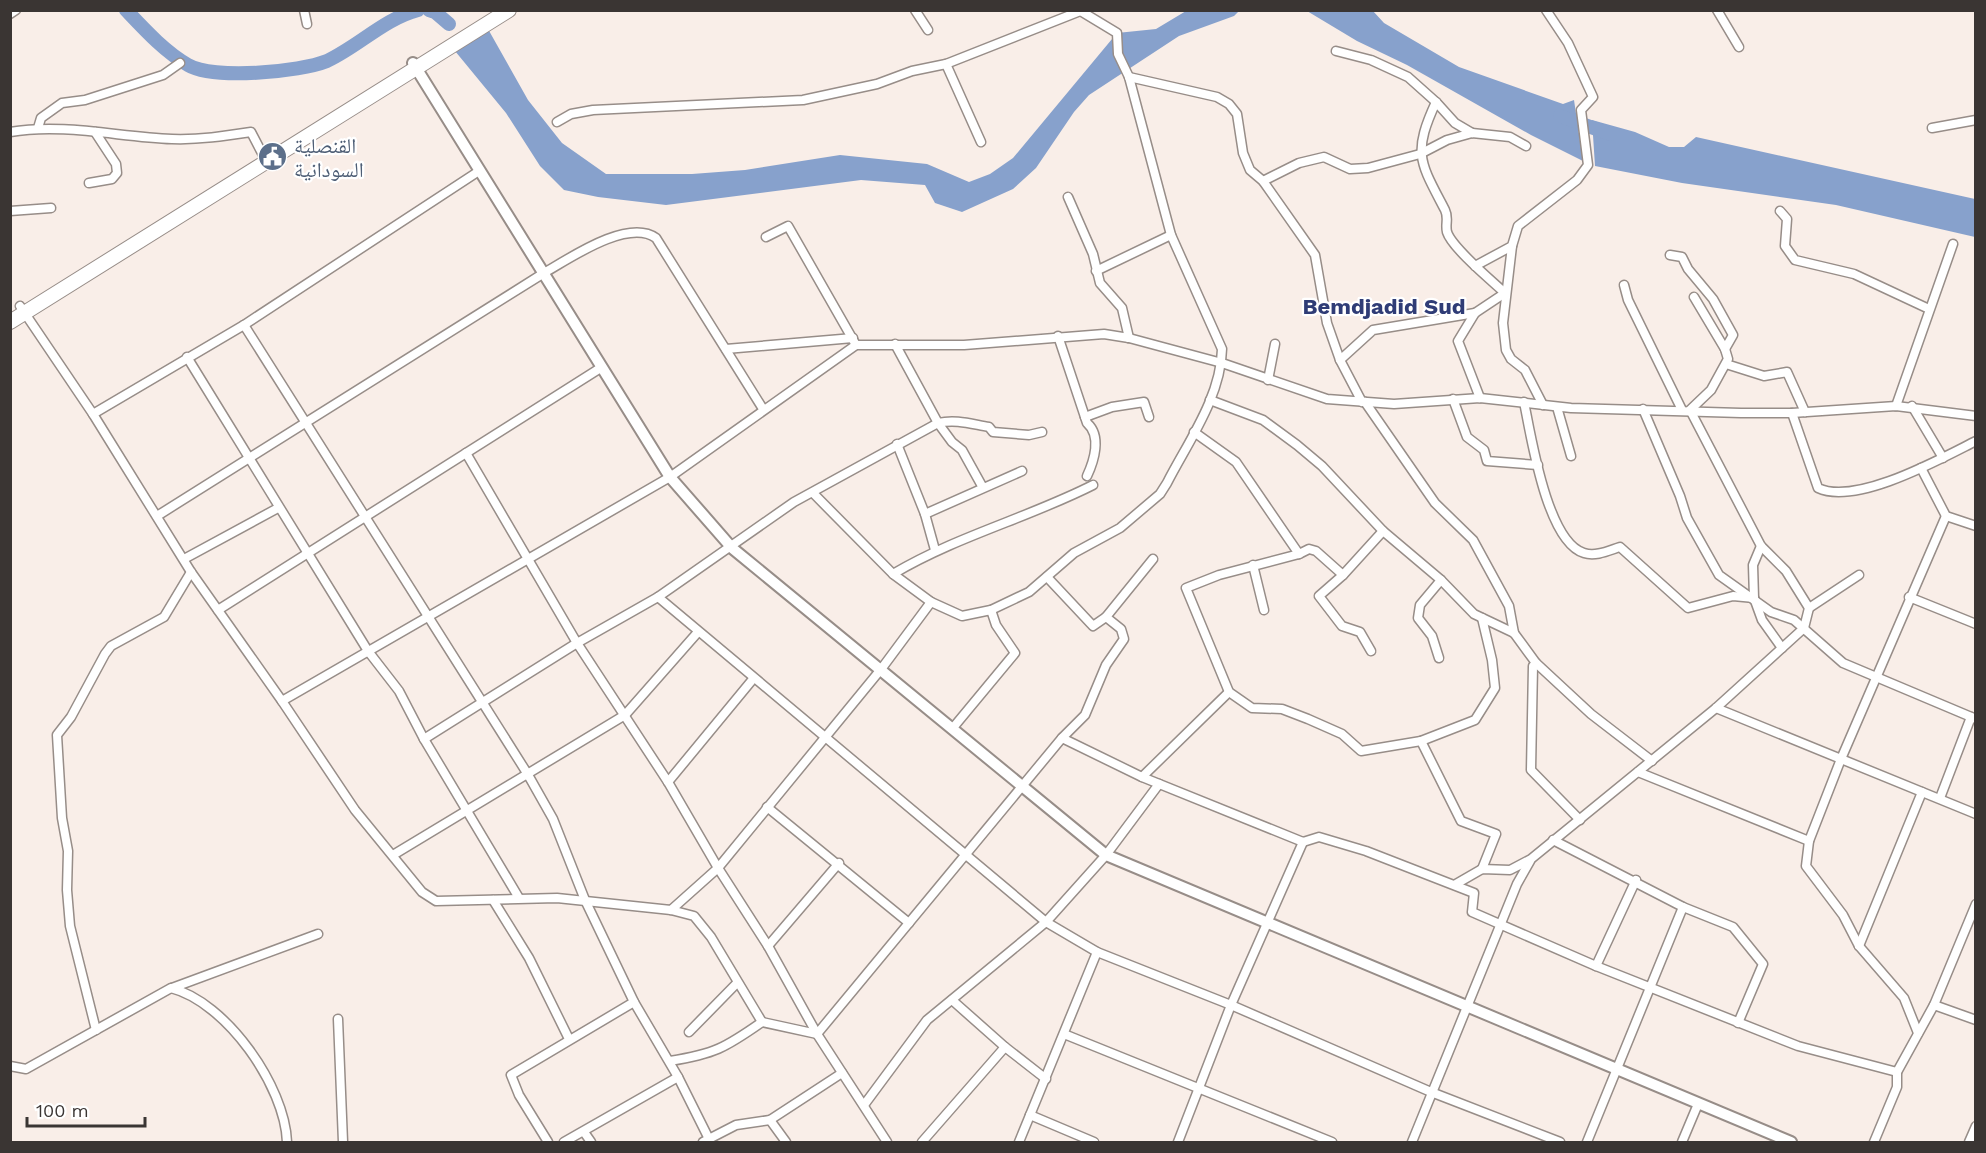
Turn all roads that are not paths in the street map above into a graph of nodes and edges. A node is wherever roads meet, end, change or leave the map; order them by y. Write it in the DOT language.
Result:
graph roads {
  1 [pos="16,10"];
  2 [pos="304,10"];
  3 [pos="495,10"];
  4 [pos="509,10"];
  5 [pos="915,10"];
  6 [pos="1546,10"];
  7 [pos="1717,10"];
  8 [pos="1080,11"];
  9 [pos="10,14"];
  10 [pos="307,24"];
  11 [pos="928,30"];
  12 [pos="1739,47"];
  13 [pos="1336,51"];
  14 [pos="180,63"];
  15 [pos="946,64"];
  16 [pos="415,65"];
  17 [pos="1129,77"];
  18 [pos="1436,102"];
  19 [pos="1976,120"];
  20 [pos="557,122"];
  21 [pos="38,128"];
  22 [pos="1932,128"];
  23 [pos="10,132"];
  24 [pos="95,132"];
  25 [pos="1473,133"];
  26 [pos="981,142"];
  27 [pos="1526,146"];
  28 [pos="1420,154"];
  29 [pos="263,155"];
  30 [pos="479,171"];
  31 [pos="1263,181"];
  32 [pos="89,183"];
  33 [pos="1068,197"];
  34 [pos="191,205"];
  35 [pos="51,208"];
  36 [pos="10,211"];
  37 [pos="1780,211"];
  38 [pos="1171,235"];
  39 [pos="766,237"];
  40 [pos="1953,244"];
  41 [pos="1512,246"];
  42 [pos="1670,255"];
  43 [pos="1475,266"];
  44 [pos="1096,271"];
  45 [pos="544,273"];
  46 [pos="1624,285"];
  47 [pos="1505,293"];
  48 [pos="1694,297"];
  49 [pos="1929,309"];
  50 [pos="18,310"];
  51 [pos="1475,313"];
  52 [pos="10,322"];
  53 [pos="244,325"];
  54 [pos="1058,336"];
  55 [pos="1130,338"];
  56 [pos="854,341"];
  57 [pos="895,344"];
  58 [pos="1275,344"];
  59 [pos="726,349"];
  60 [pos="1725,349"];
  61 [pos="187,357"];
  62 [pos="1340,360"];
  63 [pos="1222,363"];
  64 [pos="1726,364"];
  65 [pos="602,367"];
  66 [pos="1268,380"];
  67 [pos="1480,398"];
  68 [pos="1453,399"];
  69 [pos="1210,400"];
  70 [pos="1364,402"];
  71 [pos="1524,402"];
  72 [pos="1543,405"];
  73 [pos="1896,406"];
  74 [pos="1912,406"];
  75 [pos="1557,407"];
  76 [pos="763,409"];
  77 [pos="1643,409"];
  78 [pos="1685,410"];
  79 [pos="1805,412"];
  80 [pos="1792,413"];
  81 [pos="93,414"];
  82 [pos="1976,416"];
  83 [pos="1085,417"];
  84 [pos="1149,417"];
  85 [pos="306,420"];
  86 [pos="938,423"];
  87 [pos="1042,432"];
  88 [pos="1194,432"];
  89 [pos="1976,441"];
  90 [pos="897,444"];
  91 [pos="466,453"];
  92 [pos="1571,456"];
  93 [pos="248,458"];
  94 [pos="1943,458"];
  95 [pos="1538,465"];
  96 [pos="1921,468"];
  97 [pos="1022,471"];
  98 [pos="1087,476"];
  99 [pos="670,477"];
  100 [pos="1094,485"];
  101 [pos="982,486"];
  102 [pos="814,494"];
  103 [pos="278,508"];
  104 [pos="925,514"];
  105 [pos="366,515"];
  106 [pos="157,516"];
  107 [pos="1946,516"];
  108 [pos="1976,526"];
  109 [pos="1383,531"];
  110 [pos="1761,546"];
  111 [pos="732,548"];
  112 [pos="935,550"];
  113 [pos="307,553"];
  114 [pos="1299,554"];
  115 [pos="184,559"];
  116 [pos="1153,559"];
  117 [pos="527,561"];
  118 [pos="1253,565"];
  119 [pos="191,572"];
  120 [pos="893,574"];
  121 [pos="1343,575"];
  122 [pos="1859,575"];
  123 [pos="1047,577"];
  124 [pos="1441,580"];
  125 [pos="658,597"];
  126 [pos="1909,597"];
  127 [pos="1754,598"];
  128 [pos="930,602"];
  129 [pos="1809,608"];
  130 [pos="218,610"];
  131 [pos="991,610"];
  132 [pos="1264,610"];
  133 [pos="429,616"];
  134 [pos="1106,617"];
  135 [pos="1482,618"];
  136 [pos="1976,624"];
  137 [pos="1804,628"];
  138 [pos="698,632"];
  139 [pos="1514,633"];
  140 [pos="577,643"];
  141 [pos="1782,648"];
  142 [pos="368,651"];
  143 [pos="1371,651"];
  144 [pos="1439,658"];
  145 [pos="1536,663"];
  146 [pos="882,668"];
  147 [pos="1874,678"];
  148 [pos="753,679"];
  149 [pos="1229,692"];
  150 [pos="282,700"];
  151 [pos="483,702"];
  152 [pos="1716,708"];
  153 [pos="625,715"];
  154 [pos="1973,718"];
  155 [pos="952,729"];
  156 [pos="824,738"];
  157 [pos="1062,738"];
  158 [pos="424,740"];
  159 [pos="1421,741"];
  160 [pos="1841,759"];
  161 [pos="1652,761"];
  162 [pos="1638,772"];
  163 [pos="527,773"];
  164 [pos="1142,777"];
  165 [pos="668,782"];
  166 [pos="1159,784"];
  167 [pos="1022,788"];
  168 [pos="1922,792"];
  169 [pos="1940,798"];
  170 [pos="767,807"];
  171 [pos="467,812"];
  172 [pos="1976,814"];
  173 [pos="1580,820"];
  174 [pos="1553,840"];
  175 [pos="1809,841"];
  176 [pos="1302,842"];
  177 [pos="393,855"];
  178 [pos="1106,855"];
  179 [pos="966,857"];
  180 [pos="1531,859"];
  181 [pos="839,863"];
  182 [pos="718,868"];
  183 [pos="1482,869"];
  184 [pos="1636,880"];
  185 [pos="1456,884"];
  186 [pos="519,898"];
  187 [pos="493,900"];
  188 [pos="585,900"];
  189 [pos="1976,904"];
  190 [pos="1683,907"];
  191 [pos="671,910"];
  192 [pos="1046,922"];
  193 [pos="909,923"];
  194 [pos="1502,923"];
  195 [pos="1267,924"];
  196 [pos="318,934"];
  197 [pos="768,946"];
  198 [pos="1859,946"];
  199 [pos="1097,952"];
  200 [pos="1596,966"];
  201 [pos="737,983"];
  202 [pos="171,988"];
  203 [pos="1651,988"];
  204 [pos="952,1000"];
  205 [pos="634,1002"];
  206 [pos="1231,1005"];
  207 [pos="1934,1005"];
  208 [pos="1467,1006"];
  209 [pos="338,1019"];
  210 [pos="1976,1020"];
  211 [pos="762,1022"];
  212 [pos="1738,1023"];
  213 [pos="96,1030"];
  214 [pos="689,1032"];
  215 [pos="1918,1033"];
  216 [pos="817,1034"];
  217 [pos="1064,1034"];
  218 [pos="569,1039"];
  219 [pos="1005,1047"];
  220 [pos="670,1061"];
  221 [pos="10,1066"];
  222 [pos="1617,1068"];
  223 [pos="1898,1072"];
  224 [pos="842,1073"];
  225 [pos="678,1077"];
  226 [pos="1046,1079"];
  227 [pos="1199,1087"];
  228 [pos="1431,1092"];
  229 [pos="1698,1104"];
  230 [pos="864,1105"];
  231 [pos="1030,1114"];
  232 [pos="770,1120"];
  233 [pos="1976,1126"];
  234 [pos="584,1132"];
  235 [pos="706,1141"];
  236 [pos="286,1143"];
  237 [pos="344,1143"];
  238 [pos="548,1143"];
  239 [pos="564,1143"];
  240 [pos="591,1143"];
  241 [pos="786,1143"];
  242 [pos="887,1143"];
  243 [pos="922,1143"];
  244 [pos="1019,1143"];
  245 [pos="1094,1143"];
  246 [pos="1178,1143"];
  247 [pos="1332,1143"];
  248 [pos="1412,1143"];
  249 [pos="1560,1143"];
  250 [pos="1587,1143"];
  251 [pos="1682,1143"];
  252 [pos="1791,1143"];
  253 [pos="1874,1143"];
  254 [pos="1969,1143"];
  1 -- 9 [label="street"];
  2 -- 10 [label="street"];
  3 -- 16 [label="highway"];
  4 -- 16 [label="highway"];
  5 -- 11 [label="street"];
  6 -- 41 [label="street"];
  7 -- 12 [label="street"];
  8 -- 15 [label="street"];
  8 -- 17 [label="street"];
  13 -- 18 [label="street"];
  14 -- 21 [label="street"];
  15 -- 20 [label="street"];
  15 -- 26 [label="street"];
  16 -- 29 [label="highway"];
  16 -- 30 [label="street"];
  16 -- 34 [label="highway"];
  17 -- 31 [label="street"];
  17 -- 38 [label="street"];
  18 -- 25 [label="street"];
  18 -- 28 [label="street"];
  19 -- 22 [label="street"];
  21 -- 23 [label="street"];
  21 -- 24 [label="street"];
  24 -- 29 [label="street"];
  24 -- 32 [label="street"];
  25 -- 27 [label="street"];
  25 -- 28 [label="street"];
  28 -- 31 [label="street"];
  28 -- 43 [label="street"];
  29 -- 34 [label="highway"];
  30 -- 45 [label="street"];
  30 -- 53 [label="street"];
  31 -- 62 [label="street"];
  33 -- 44 [label="street"];
  34 -- 50 [label="highway"];
  35 -- 36 [label="street"];
  37 -- 49 [label="street"];
  38 -- 44 [label="street"];
  38 -- 63 [label="street"];
  39 -- 56 [label="street"];
  40 -- 49 [label="street"];
  41 -- 43 [label="street"];
  41 -- 47 [label="street"];
  42 -- 60 [label="street"];
  43 -- 47 [label="street"];
  44 -- 55 [label="street"];
  45 -- 59 [label="street"];
  45 -- 65 [label="street"];
  45 -- 85 [label="street"];
  46 -- 78 [label="street"];
  47 -- 51 [label="street"];
  47 -- 72 [label="street"];
  48 -- 60 [label="street"];
  49 -- 73 [label="street"];
  50 -- 52 [label="highway"];
  50 -- 81 [label="street"];
  51 -- 62 [label="street"];
  51 -- 67 [label="street"];
  53 -- 61 [label="street"];
  53 -- 85 [label="street"];
  54 -- 55 [label="street"];
  54 -- 57 [label="street"];
  54 -- 83 [label="street"];
  55 -- 63 [label="street"];
  56 -- 57 [label="street"];
  56 -- 59 [label="street"];
  56 -- 76 [label="street"];
  57 -- 86 [label="street"];
  58 -- 66 [label="street"];
  59 -- 76 [label="street"];
  60 -- 64 [label="street"];
  61 -- 81 [label="street"];
  61 -- 93 [label="street"];
  62 -- 70 [label="street"];
  63 -- 66 [label="street"];
  63 -- 69 [label="street"];
  64 -- 78 [label="street"];
  64 -- 79 [label="street"];
  65 -- 91 [label="street"];
  65 -- 99 [label="street"];
  66 -- 70 [label="street"];
  67 -- 68 [label="street"];
  67 -- 71 [label="street"];
  68 -- 70 [label="street"];
  68 -- 95 [label="street"];
  69 -- 88 [label="street"];
  69 -- 109 [label="street"];
  70 -- 139 [label="street"];
  71 -- 72 [label="street"];
  71 -- 95 [label="street"];
  72 -- 75 [label="street"];
  73 -- 74 [label="street"];
  73 -- 79 [label="street"];
  74 -- 82 [label="street"];
  74 -- 94 [label="street"];
  75 -- 77 [label="street"];
  75 -- 92 [label="street"];
  76 -- 99 [label="street"];
  77 -- 78 [label="street"];
  77 -- 127 [label="street"];
  78 -- 80 [label="street"];
  78 -- 110 [label="street"];
  79 -- 80 [label="street"];
  80 -- 96 [label="street"];
  81 -- 106 [label="street"];
  83 -- 84 [label="street"];
  83 -- 98 [label="street"];
  85 -- 93 [label="street"];
  85 -- 105 [label="street"];
  86 -- 87 [label="street"];
  86 -- 90 [label="street"];
  86 -- 101 [label="street"];
  88 -- 114 [label="street"];
  88 -- 123 [label="street"];
  89 -- 94 [label="street"];
  90 -- 102 [label="street"];
  90 -- 104 [label="street"];
  91 -- 105 [label="street"];
  91 -- 117 [label="street"];
  93 -- 103 [label="street"];
  93 -- 106 [label="street"];
  94 -- 96 [label="street"];
  95 -- 127 [label="street"];
  96 -- 107 [label="street"];
  97 -- 101 [label="street"];
  99 -- 111 [label="street"];
  99 -- 117 [label="street"];
  100 -- 112 [label="street"];
  101 -- 104 [label="street"];
  102 -- 111 [label="street"];
  102 -- 120 [label="street"];
  103 -- 113 [label="street"];
  103 -- 115 [label="street"];
  104 -- 112 [label="street"];
  105 -- 113 [label="street"];
  105 -- 133 [label="street"];
  106 -- 115 [label="street"];
  107 -- 108 [label="street"];
  107 -- 126 [label="street"];
  109 -- 121 [label="street"];
  109 -- 124 [label="street"];
  110 -- 127 [label="street"];
  110 -- 129 [label="street"];
  111 -- 125 [label="street"];
  111 -- 146 [label="street"];
  112 -- 120 [label="street"];
  113 -- 130 [label="street"];
  113 -- 142 [label="street"];
  114 -- 118 [label="street"];
  114 -- 121 [label="street"];
  115 -- 119 [label="street"];
  116 -- 134 [label="street"];
  117 -- 133 [label="street"];
  117 -- 140 [label="street"];
  118 -- 132 [label="street"];
  118 -- 149 [label="street"];
  119 -- 130 [label="street"];
  119 -- 213 [label="street"];
  120 -- 128 [label="street"];
  121 -- 143 [label="street"];
  122 -- 129 [label="street"];
  123 -- 131 [label="street"];
  123 -- 134 [label="street"];
  124 -- 135 [label="street"];
  124 -- 144 [label="street"];
  125 -- 138 [label="street"];
  125 -- 140 [label="street"];
  126 -- 136 [label="street"];
  126 -- 147 [label="street"];
  127 -- 137 [label="street"];
  127 -- 141 [label="street"];
  128 -- 131 [label="street"];
  128 -- 146 [label="street"];
  129 -- 137 [label="street"];
  130 -- 150 [label="street"];
  131 -- 155 [label="street"];
  133 -- 142 [label="street"];
  133 -- 151 [label="street"];
  134 -- 157 [label="street"];
  135 -- 139 [label="street"];
  135 -- 159 [label="street"];
  137 -- 141 [label="street"];
  137 -- 147 [label="street"];
  138 -- 148 [label="street"];
  138 -- 153 [label="street"];
  139 -- 145 [label="street"];
  140 -- 151 [label="street"];
  140 -- 153 [label="street"];
  141 -- 152 [label="street"];
  142 -- 150 [label="street"];
  142 -- 158 [label="street"];
  145 -- 161 [label="street"];
  145 -- 173 [label="street"];
  146 -- 155 [label="street"];
  146 -- 156 [label="street"];
  147 -- 154 [label="street"];
  147 -- 160 [label="street"];
  148 -- 156 [label="street"];
  148 -- 165 [label="street"];
  149 -- 159 [label="street"];
  149 -- 164 [label="street"];
  150 -- 177 [label="street"];
  151 -- 158 [label="street"];
  151 -- 163 [label="street"];
  152 -- 160 [label="street"];
  152 -- 161 [label="street"];
  153 -- 163 [label="street"];
  153 -- 165 [label="street"];
  154 -- 169 [label="street"];
  155 -- 167 [label="street"];
  156 -- 170 [label="street"];
  156 -- 179 [label="street"];
  157 -- 164 [label="street"];
  157 -- 167 [label="street"];
  158 -- 171 [label="street"];
  159 -- 183 [label="street"];
  160 -- 168 [label="street"];
  160 -- 175 [label="street"];
  161 -- 162 [label="street"];
  162 -- 173 [label="street"];
  162 -- 175 [label="street"];
  163 -- 171 [label="street"];
  163 -- 188 [label="street"];
  164 -- 166 [label="street"];
  165 -- 182 [label="street"];
  166 -- 176 [label="street"];
  166 -- 178 [label="street"];
  167 -- 178 [label="street"];
  167 -- 179 [label="street"];
  168 -- 169 [label="street"];
  168 -- 198 [label="street"];
  169 -- 172 [label="street"];
  170 -- 181 [label="street"];
  170 -- 182 [label="street"];
  171 -- 177 [label="street"];
  171 -- 186 [label="street"];
  173 -- 174 [label="street"];
  174 -- 180 [label="street"];
  174 -- 184 [label="street"];
  175 -- 198 [label="street"];
  176 -- 185 [label="street"];
  176 -- 195 [label="street"];
  177 -- 187 [label="street"];
  178 -- 192 [label="street"];
  178 -- 195 [label="street"];
  179 -- 192 [label="street"];
  179 -- 193 [label="street"];
  180 -- 183 [label="street"];
  180 -- 194 [label="street"];
  181 -- 193 [label="street"];
  181 -- 197 [label="street"];
  182 -- 191 [label="street"];
  182 -- 197 [label="street"];
  183 -- 185 [label="street"];
  184 -- 190 [label="street"];
  184 -- 200 [label="street"];
  185 -- 194 [label="street"];
  186 -- 187 [label="street"];
  186 -- 188 [label="street"];
  187 -- 218 [label="street"];
  188 -- 191 [label="street"];
  188 -- 205 [label="street"];
  189 -- 207 [label="street"];
  190 -- 203 [label="street"];
  190 -- 212 [label="street"];
  191 -- 201 [label="street"];
  192 -- 199 [label="street"];
  192 -- 204 [label="street"];
  193 -- 216 [label="street"];
  194 -- 200 [label="street"];
  194 -- 208 [label="street"];
  195 -- 206 [label="street"];
  195 -- 208 [label="street"];
  196 -- 202 [label="street"];
  197 -- 216 [label="street"];
  198 -- 215 [label="street"];
  199 -- 206 [label="street"];
  199 -- 217 [label="street"];
  200 -- 203 [label="street"];
  201 -- 211 [label="street"];
  201 -- 214 [label="street"];
  202 -- 213 [label="street"];
  202 -- 236 [label="street"];
  203 -- 212 [label="street"];
  203 -- 222 [label="street"];
  204 -- 219 [label="street"];
  204 -- 230 [label="street"];
  205 -- 218 [label="street"];
  205 -- 220 [label="street"];
  206 -- 227 [label="street"];
  206 -- 228 [label="street"];
  207 -- 210 [label="street"];
  207 -- 215 [label="street"];
  208 -- 222 [label="street"];
  208 -- 228 [label="street"];
  209 -- 237 [label="street"];
  211 -- 216 [label="street"];
  211 -- 220 [label="street"];
  212 -- 223 [label="street"];
  213 -- 221 [label="street"];
  215 -- 223 [label="street"];
  216 -- 224 [label="street"];
  217 -- 226 [label="street"];
  217 -- 227 [label="street"];
  218 -- 238 [label="street"];
  219 -- 226 [label="street"];
  219 -- 243 [label="street"];
  220 -- 225 [label="street"];
  222 -- 229 [label="street"];
  222 -- 250 [label="street"];
  223 -- 253 [label="street"];
  224 -- 230 [label="street"];
  224 -- 232 [label="street"];
  225 -- 234 [label="street"];
  225 -- 235 [label="street"];
  226 -- 231 [label="street"];
  227 -- 246 [label="street"];
  227 -- 247 [label="street"];
  228 -- 248 [label="street"];
  228 -- 249 [label="street"];
  229 -- 251 [label="street"];
  229 -- 252 [label="street"];
  230 -- 242 [label="street"];
  231 -- 244 [label="street"];
  231 -- 245 [label="street"];
  232 -- 235 [label="street"];
  232 -- 241 [label="street"];
  233 -- 254 [label="street"];
  234 -- 239 [label="street"];
  234 -- 240 [label="street"];
}
